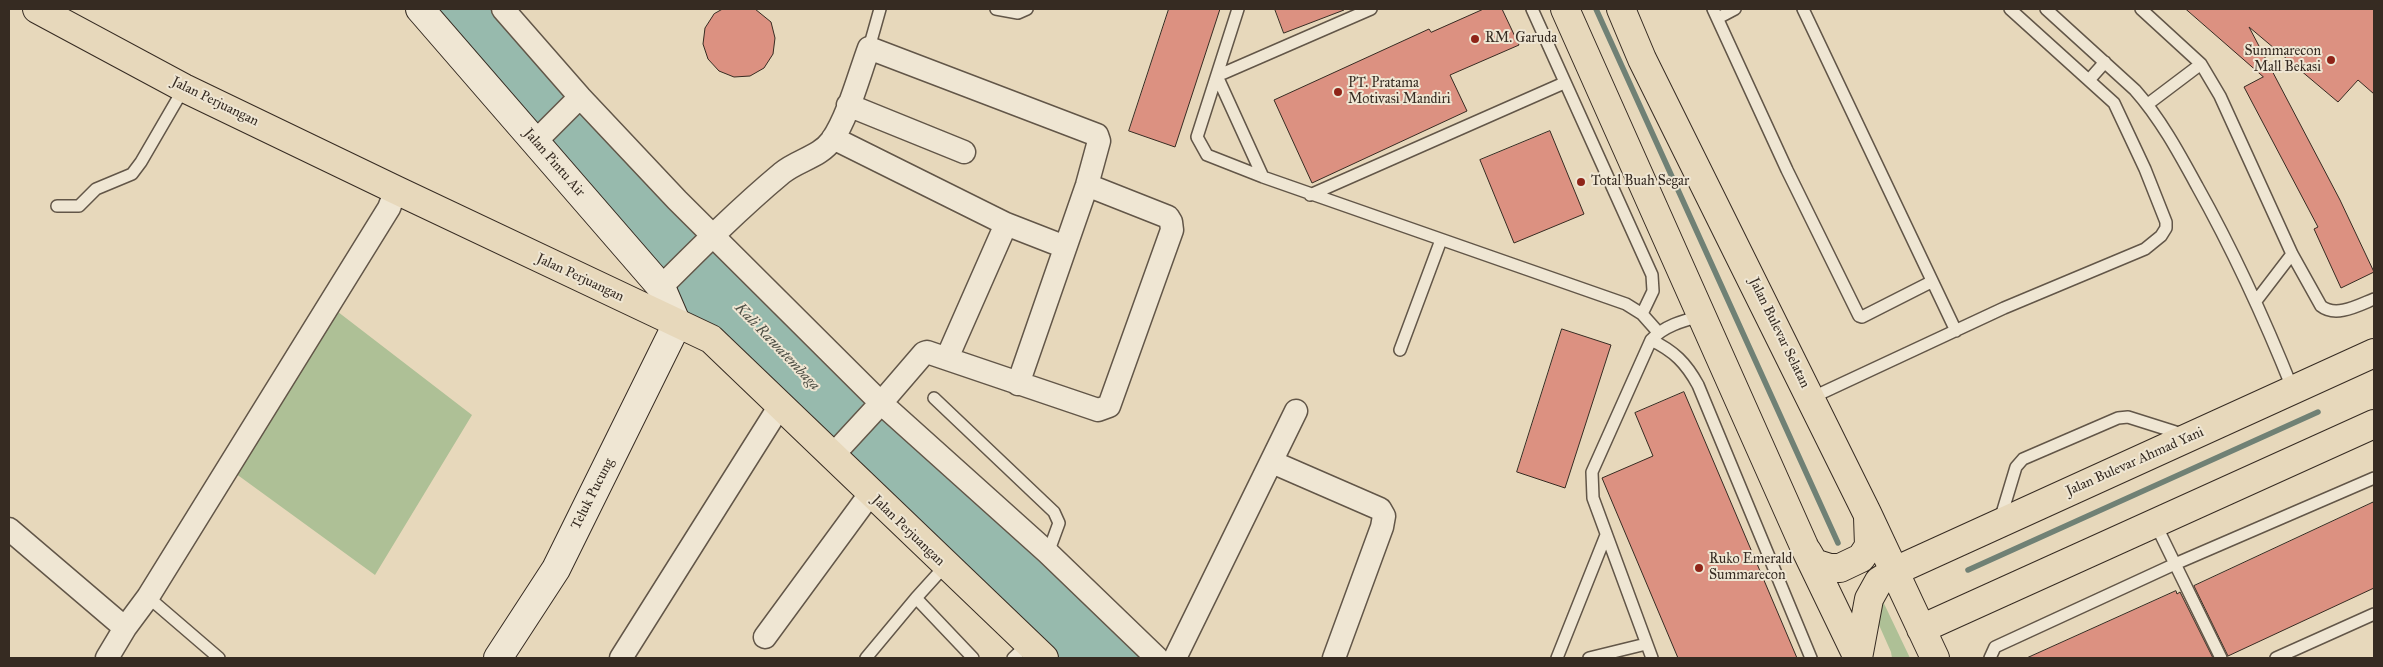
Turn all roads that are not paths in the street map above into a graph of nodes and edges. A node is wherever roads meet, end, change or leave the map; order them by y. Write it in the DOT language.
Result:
graph roads {
  1 [pos="420,9"];
  2 [pos="503,9"];
  3 [pos="880,9"];
  4 [pos="996,9"];
  5 [pos="1027,9"];
  6 [pos="1238,9"];
  7 [pos="1371,9"];
  8 [pos="1532,9"];
  9 [pos="1565,9"];
  10 [pos="1621,9"];
  11 [pos="1735,9"];
  12 [pos="1803,9"];
  13 [pos="2010,9"];
  14 [pos="2046,9"];
  15 [pos="2141,9"];
  16 [pos="47,11"];
  17 [pos="1715,14"];
  18 [pos="869,48"];
  19 [pos="2105,62"];
  20 [pos="2201,64"];
  21 [pos="1217,76"];
  22 [pos="2089,80"];
  23 [pos="1564,82"];
  24 [pos="184,88"];
  25 [pos="577,100"];
  26 [pos="2148,104"];
  27 [pos="848,105"];
  28 [pos="541,135"];
  29 [pos="833,138"];
  30 [pos="964,152"];
  31 [pos="1263,177"];
  32 [pos="1087,185"];
  33 [pos="396,190"];
  34 [pos="1310,195"];
  35 [pos="57,206"];
  36 [pos="1006,224"];
  37 [pos="713,235"];
  38 [pos="1440,240"];
  39 [pos="1065,247"];
  40 [pos="2292,254"];
  41 [pos="1931,282"];
  42 [pos="661,288"];
  43 [pos="2374,299"];
  44 [pos="2256,301"];
  45 [pos="1642,314"];
  46 [pos="1702,316"];
  47 [pos="676,324"];
  48 [pos="1956,331"];
  49 [pos="1654,336"];
  50 [pos="1400,350"];
  51 [pos="2374,353"];
  52 [pos="947,358"];
  53 [pos="1018,384"];
  54 [pos="2294,391"];
  55 [pos="934,398"];
  56 [pos="1811,398"];
  57 [pos="781,404"];
  58 [pos="878,406"];
  59 [pos="1296,411"];
  60 [pos="2374,424"];
  61 [pos="2190,437"];
  62 [pos="838,449"];
  63 [pos="1272,462"];
  64 [pos="2374,478"];
  65 [pos="870,494"];
  66 [pos="1868,513"];
  67 [pos="2154,522"];
  68 [pos="1999,524"];
  69 [pos="9,529"];
  70 [pos="1606,535"];
  71 [pos="1804,546"];
  72 [pos="1048,553"];
  73 [pos="1921,559"];
  74 [pos="2175,564"];
  75 [pos="945,566"];
  76 [pos="1895,571"];
  77 [pos="148,598"];
  78 [pos="916,598"];
  79 [pos="1955,612"];
  80 [pos="2374,614"];
  81 [pos="125,628"];
  82 [pos="1921,629"];
  83 [pos="765,637"];
  84 [pos="1646,644"];
  85 [pos="1028,653"];
  86 [pos="107,658"];
  87 [pos="219,658"];
  88 [pos="498,658"];
  89 [pos="621,658"];
  90 [pos="866,658"];
  91 [pos="973,658"];
  92 [pos="1157,658"];
  93 [pos="1175,658"];
  94 [pos="1334,658"];
  95 [pos="1557,658"];
  96 [pos="1589,658"];
  97 [pos="1652,658"];
  98 [pos="1811,658"];
  99 [pos="1858,658"];
  100 [pos="1935,658"];
  101 [pos="1990,658"];
  102 [pos="2221,658"];
  103 [pos="2276,658"];
  1 -- 28 [label="street, Jalan Pintu Air"];
  2 -- 25 [label="street"];
  3 -- 18 [label="lane"];
  4 -- 5 [label="lane"];
  6 -- 21 [label="lane"];
  7 -- 21 [label="lane"];
  8 -- 23 [label="lane"];
  9 -- 46 [label="main road"];
  10 -- 56 [label="main road, Jalan Bulevar Selatan"];
  11 -- 17 [label="lane"];
  12 -- 41 [label="lane"];
  13 -- 22 [label="lane"];
  14 -- 19 [label="lane"];
  15 -- 20 [label="lane"];
  16 -- 24 [label="main road, Jalan Perjuangan"];
  17 -- 41 [label="lane"];
  18 -- 27 [label="street"];
  18 -- 32 [label="street"];
  19 -- 22 [label="lane"];
  19 -- 26 [label="lane"];
  20 -- 26 [label="lane"];
  20 -- 40 [label="lane"];
  21 -- 31 [label="lane"];
  21 -- 31 [label="lane"];
  22 -- 48 [label="lane"];
  23 -- 34 [label="lane"];
  23 -- 45 [label="lane"];
  24 -- 33 [label="main road, Jalan Perjuangan"];
  24 -- 35 [label="lane"];
  25 -- 28 [label="street"];
  25 -- 37 [label="street"];
  26 -- 44 [label="lane"];
  27 -- 29 [label="street"];
  27 -- 30 [label="street"];
  28 -- 42 [label="street, Jalan Pintu Air"];
  29 -- 36 [label="street"];
  29 -- 37 [label="street"];
  31 -- 34 [label="lane"];
  32 -- 39 [label="street"];
  32 -- 53 [label="street"];
  33 -- 47 [label="main road, Jalan Perjuangan"];
  33 -- 77 [label="street"];
  34 -- 38 [label="lane"];
  36 -- 39 [label="street"];
  36 -- 52 [label="street"];
  37 -- 42 [label="street"];
  37 -- 58 [label="street"];
  38 -- 45 [label="lane"];
  38 -- 50 [label="lane"];
  39 -- 53 [label="street"];
  40 -- 43 [label="lane"];
  40 -- 44 [label="lane"];
  41 -- 48 [label="lane"];
  42 -- 47 [label="street, Jalan Pintu Air"];
  44 -- 54 [label="lane"];
  45 -- 49 [label="lane"];
  46 -- 49 [label="lane"];
  46 -- 71 [label="main road"];
  47 -- 57 [label="main road, Jalan Perjuangan"];
  47 -- 88 [label="street, Teluk Pucung"];
  48 -- 56 [label="lane"];
  49 -- 70 [label="lane"];
  49 -- 98 [label="lane"];
  51 -- 54 [label="main road, Jalan Bulevar Ahmad Yani"];
  52 -- 53 [label="street"];
  52 -- 58 [label="street"];
  54 -- 61 [label="main road, Jalan Bulevar Ahmad Yani"];
  55 -- 72 [label="lane"];
  56 -- 66 [label="main road, Jalan Bulevar Selatan"];
  57 -- 62 [label="main road, Jalan Perjuangan"];
  57 -- 89 [label="street"];
  58 -- 62 [label="street"];
  58 -- 72 [label="street"];
  59 -- 63 [label="street"];
  60 -- 67 [label="main road"];
  61 -- 68 [label="main road, Jalan Bulevar Ahmad Yani"];
  61 -- 68 [label="lane"];
  62 -- 65 [label="main road, Jalan Perjuangan"];
  63 -- 93 [label="street"];
  63 -- 94 [label="street"];
  64 -- 74 [label="lane"];
  65 -- 75 [label="main road, Jalan Perjuangan"];
  65 -- 83 [label="street"];
  66 -- 71 [label="main road"];
  66 -- 76 [label="main road, Jalan Bulevar Selatan"];
  67 -- 74 [label="lane"];
  67 -- 79 [label="main road"];
  68 -- 73 [label="main road, Jalan Bulevar Ahmad Yani"];
  69 -- 81 [label="street"];
  70 -- 84 [label="lane"];
  70 -- 95 [label="lane"];
  71 -- 99 [label="main road"];
  72 -- 92 [label="street"];
  73 -- 76 [label="main road, Jalan Bulevar Ahmad Yani"];
  73 -- 79 [label="main road"];
  74 -- 101 [label="lane"];
  74 -- 102 [label="lane"];
  75 -- 78 [label="lane"];
  75 -- 85 [label="main road, Jalan Perjuangan"];
  76 -- 82 [label="main road, Jalan Bulevar Selatan"];
  76 -- 99 [label="main road, Jalan Bulevar Ahmad Yani"];
  77 -- 81 [label="street"];
  77 -- 87 [label="lane"];
  78 -- 90 [label="lane"];
  78 -- 91 [label="lane"];
  79 -- 82 [label="main road"];
  80 -- 103 [label="lane"];
  81 -- 86 [label="street"];
  82 -- 100 [label="main road, Jalan Bulevar Selatan"];
  84 -- 96 [label="lane"];
  84 -- 97 [label="lane"];
}
